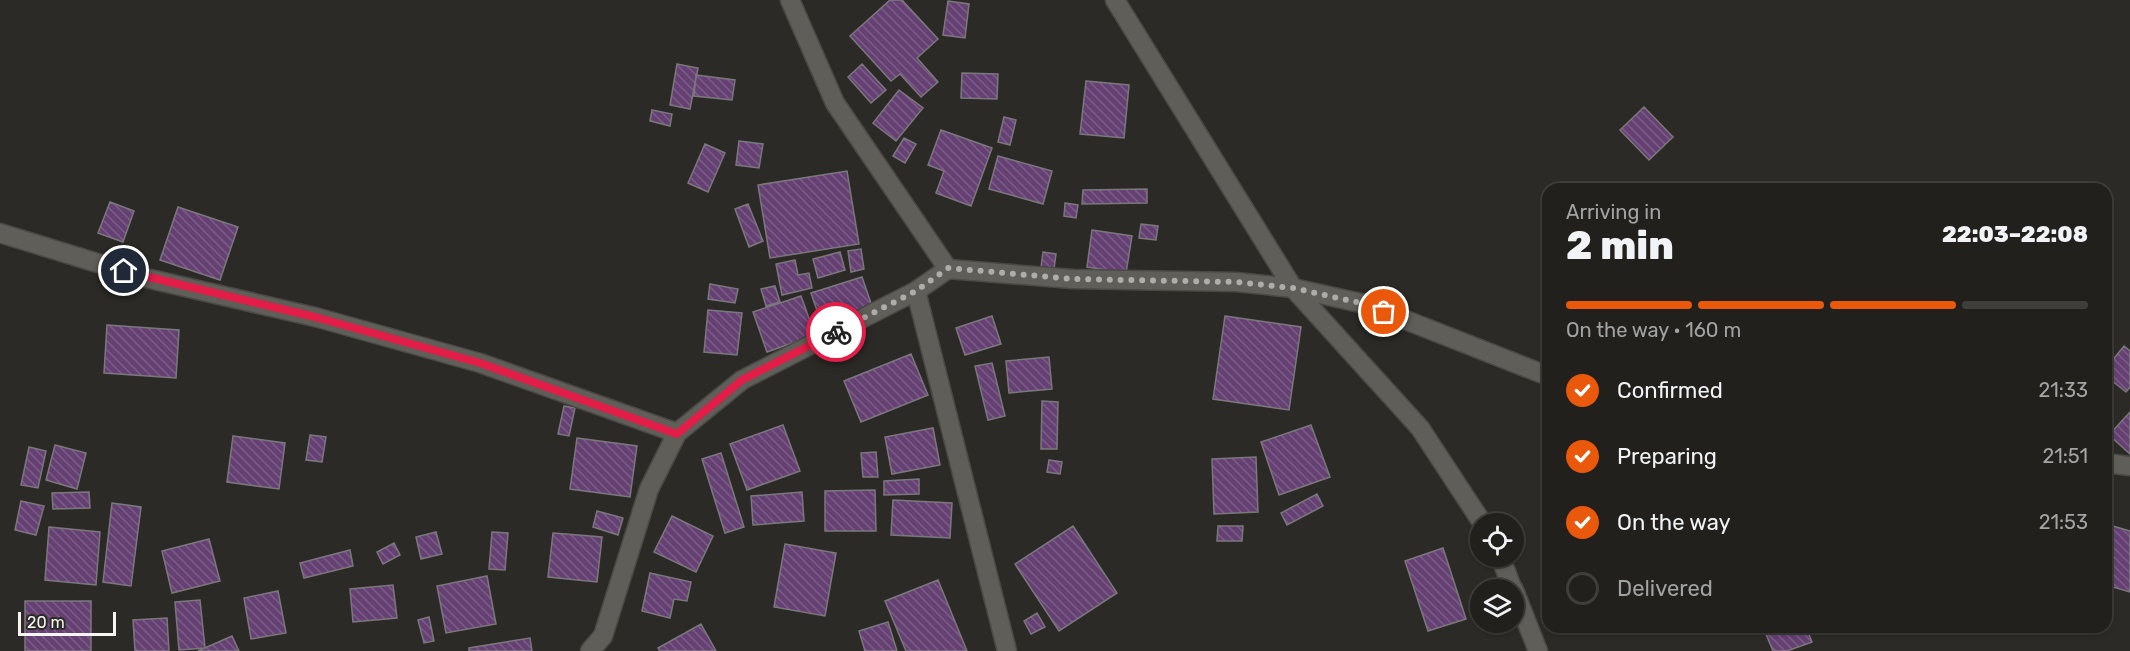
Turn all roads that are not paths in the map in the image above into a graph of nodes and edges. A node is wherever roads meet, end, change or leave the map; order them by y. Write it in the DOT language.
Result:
graph roads {
  1 [pos="790,0"];
  2 [pos="1115,0"];
  3 [pos="0,233"];
  4 [pos="948,268"];
  5 [pos="1293,288"];
  6 [pos="916,291"];
  7 [pos="1542,374"];
  8 [pos="677,434"];
  9 [pos="2112,464"];
  10 [pos="2130,466"];
  11 [pos="1476,513"];
  12 [pos="1524,617"];
  13 [pos="607,644"];
  14 [pos="590,651"];
  15 [pos="1007,651"];
  16 [pos="1538,651"];
  1 -- 4 [label="street"];
  2 -- 5 [label="street"];
  3 -- 8 [label="street"];
  4 -- 5 [label="street"];
  4 -- 6 [label="street"];
  5 -- 7 [label="street"];
  5 -- 11 [label="street"];
  6 -- 8 [label="street"];
  6 -- 15 [label="street"];
  8 -- 13 [label="street"];
  9 -- 10 [label="street"];
  12 -- 16 [label="street"];
  13 -- 14 [label="street"];
}
